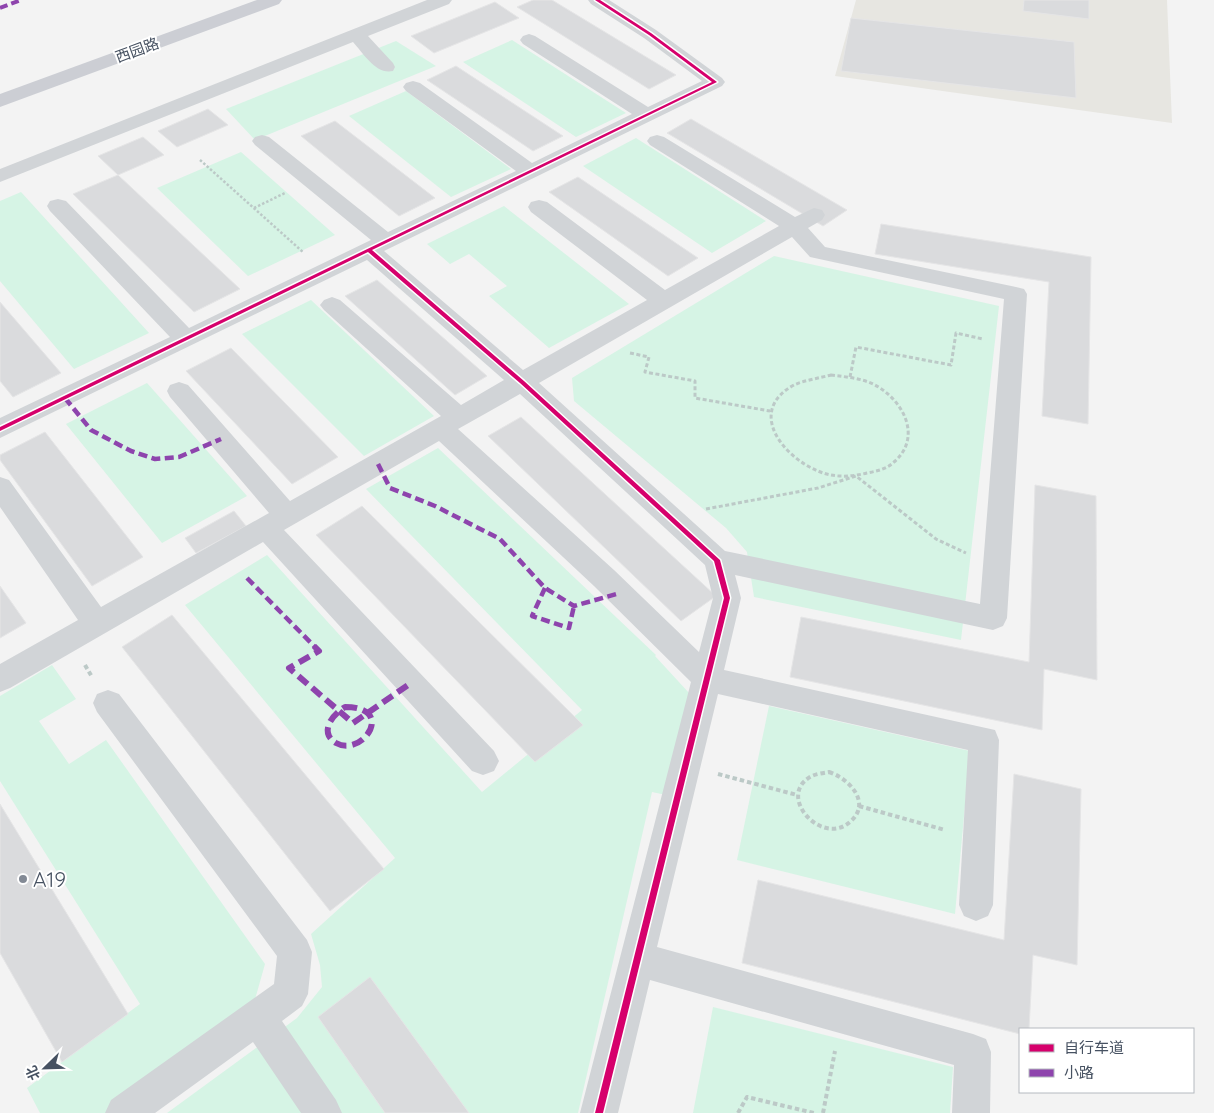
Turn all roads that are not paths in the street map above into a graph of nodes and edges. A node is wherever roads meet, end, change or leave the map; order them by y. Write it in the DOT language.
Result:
graph roads {
  1 [pos="274,0"];
  2 [pos="443,0"];
  3 [pos="596,0"];
  4 [pos="356,34"];
  5 [pos="529,40"];
  6 [pos="386,67"];
  7 [pos="413,86"];
  8 [pos="0,101"];
  9 [pos="647,115"];
  10 [pos="262,141"];
  11 [pos="657,141"];
  12 [pos="531,172"];
  13 [pos="0,176"];
  14 [pos="58,206"];
  15 [pos="539,207"];
  16 [pos="804,221"];
  17 [pos="378,246"];
  18 [pos="664,301"];
  19 [pos="332,304"];
  20 [pos="186,339"];
  21 [pos="522,382"];
  22 [pos="179,391"];
  23 [pos="450,423"];
  24 [pos="0,429"];
  25 [pos="0,487"];
  26 [pos="277,521"];
  27 [pos="717,560"];
  28 [pos="97,624"];
  29 [pos="0,679"];
  30 [pos="708,679"];
  31 [pos="108,703"];
  32 [pos="483,761"];
  33 [pos="976,905"];
  34 [pos="637,959"];
  35 [pos="258,1018"];
  36 [pos="124,1113"];
  37 [pos="322,1113"];
  38 [pos="599,1113"];
  39 [pos="971,1113"];
  1 -- 8 [label="main road, 西园路"];
  2 -- 4 [label="street"];
  3 -- 9 [label="street"];
  4 -- 6 [label="street"];
  4 -- 13 [label="street"];
  5 -- 9 [label="street"];
  7 -- 12 [label="street"];
  9 -- 12 [label="street"];
  10 -- 17 [label="street"];
  11 -- 16 [label="street"];
  12 -- 17 [label="street"];
  14 -- 20 [label="street"];
  15 -- 18 [label="street"];
  16 -- 18 [label="street"];
  16 -- 27 [label="street"];
  17 -- 20 [label="street"];
  17 -- 21 [label="street"];
  18 -- 21 [label="street"];
  19 -- 23 [label="street"];
  20 -- 24 [label="street"];
  21 -- 23 [label="street"];
  21 -- 27 [label="street"];
  22 -- 26 [label="street"];
  23 -- 26 [label="street"];
  23 -- 30 [label="street"];
  25 -- 28 [label="street"];
  26 -- 28 [label="street"];
  26 -- 32 [label="street"];
  27 -- 30 [label="street"];
  28 -- 29 [label="street"];
  30 -- 33 [label="street"];
  30 -- 34 [label="street"];
  31 -- 35 [label="street"];
  34 -- 38 [label="street"];
  34 -- 39 [label="street"];
  35 -- 36 [label="street"];
  35 -- 37 [label="street"];
}
